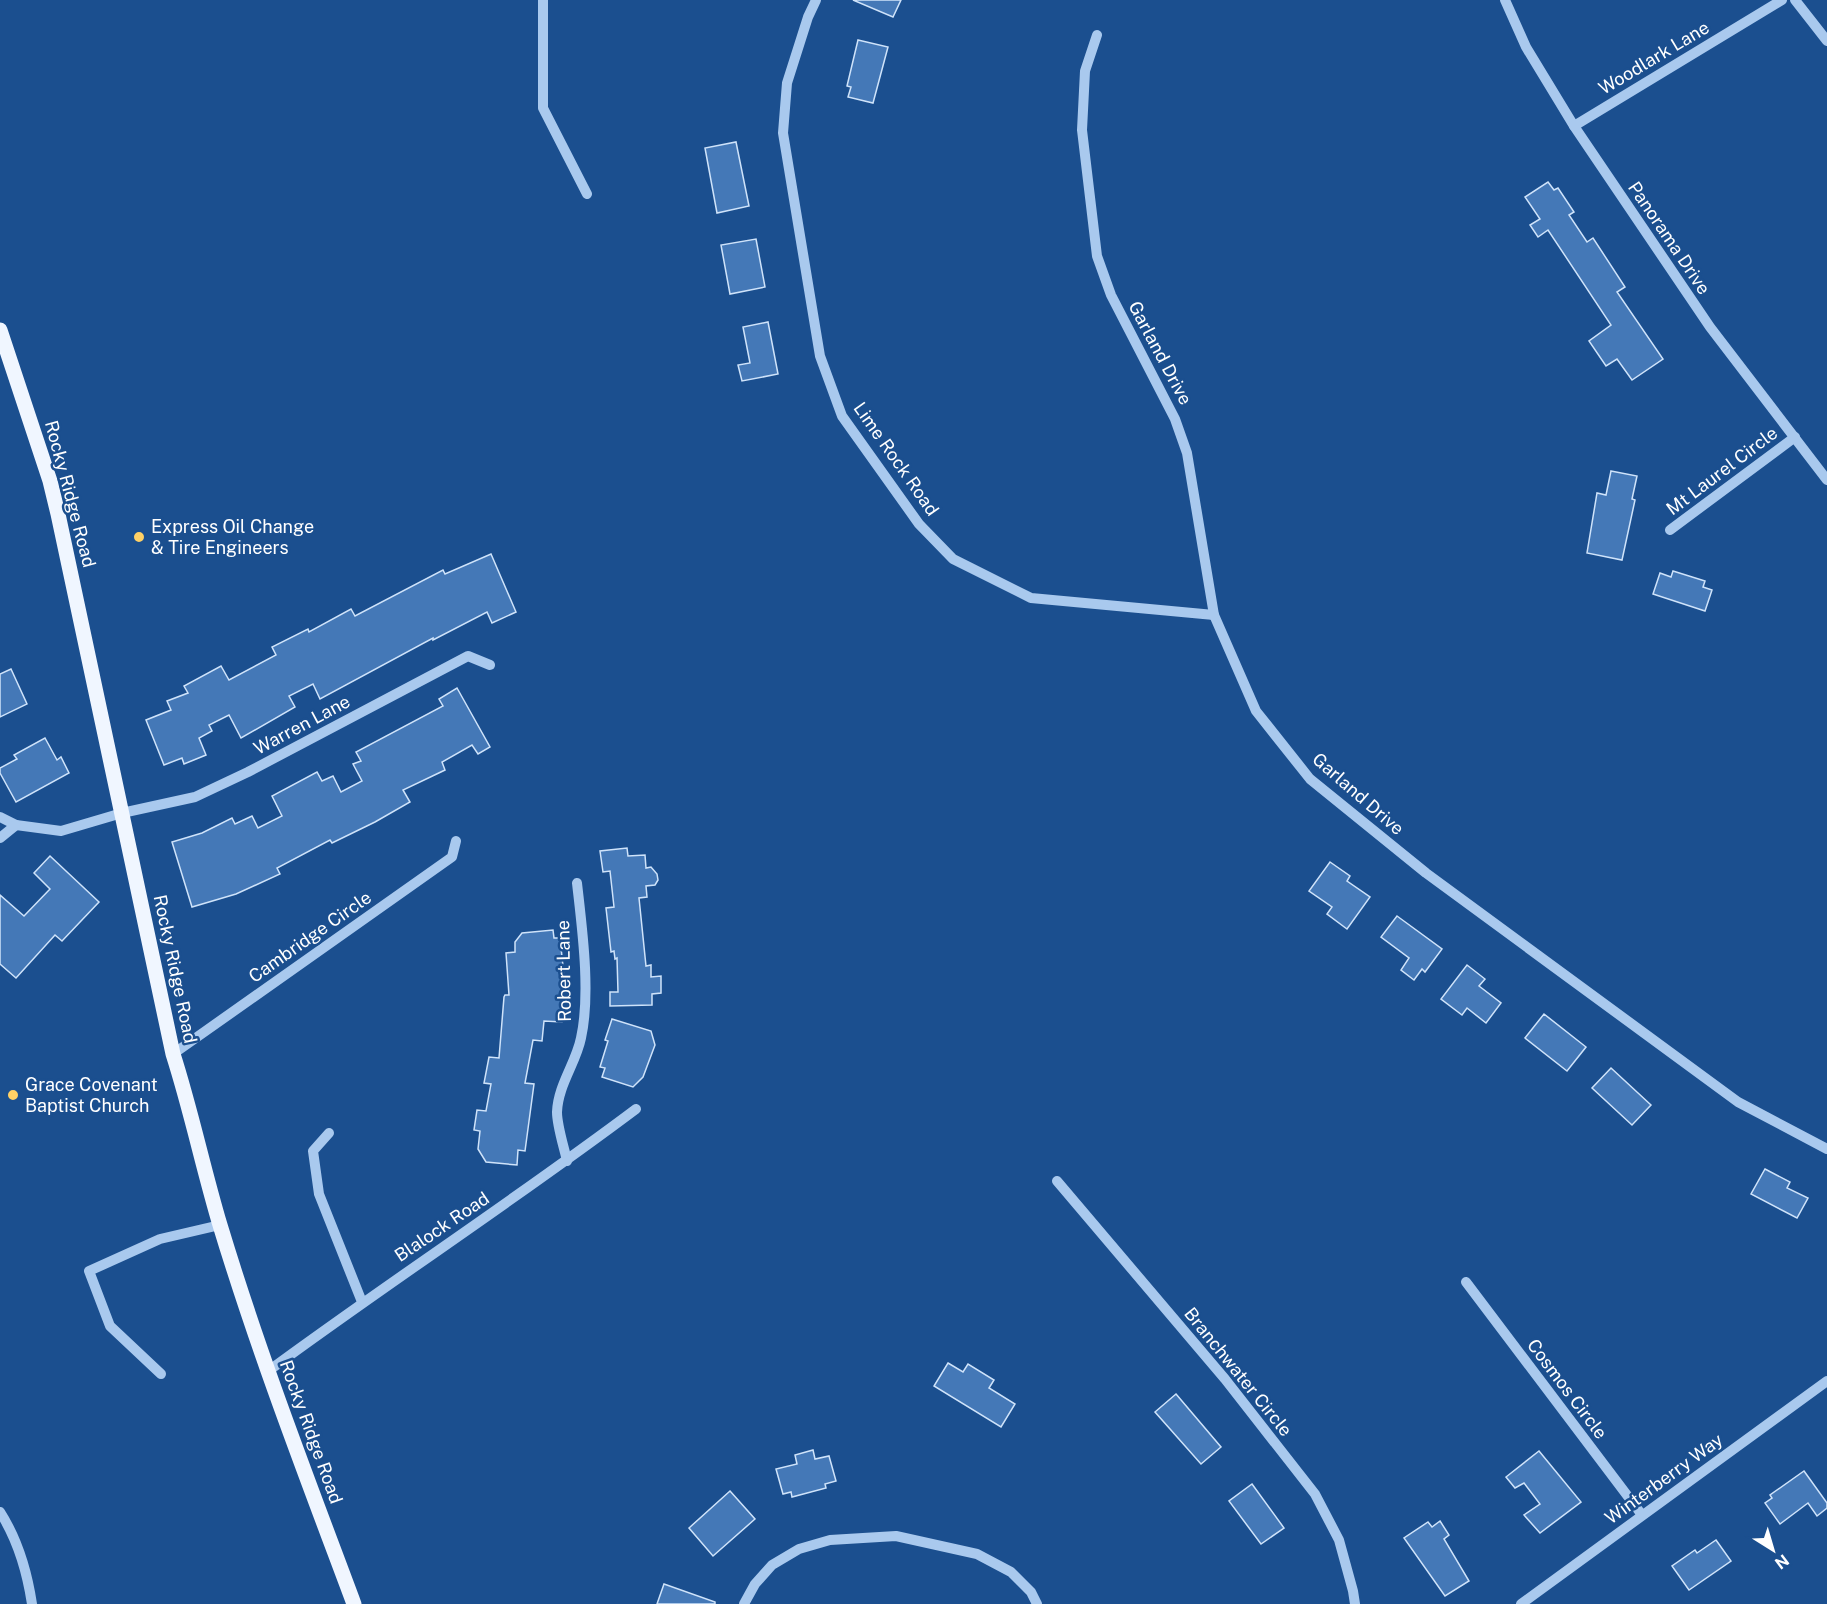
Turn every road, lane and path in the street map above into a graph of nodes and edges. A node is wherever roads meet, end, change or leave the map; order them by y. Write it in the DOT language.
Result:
graph roads {
  1 [pos="543,0"];
  2 [pos="816,0"];
  3 [pos="1505,0"];
  4 [pos="1782,0"];
  5 [pos="1795,0"];
  6 [pos="1097,35"];
  7 [pos="1827,41"];
  8 [pos="1574,126"];
  9 [pos="587,194"];
  10 [pos="0,330"];
  11 [pos="1795,437"];
  12 [pos="1827,480"];
  13 [pos="1670,530"];
  14 [pos="1214,615"];
  15 [pos="490,665"];
  16 [pos="122,813"];
  17 [pos="0,817"];
  18 [pos="16,825"];
  19 [pos="0,838"];
  20 [pos="456,841"];
  21 [pos="577,883"];
  22 [pos="173,1053"];
  23 [pos="636,1109"];
  24 [pos="328,1133"];
  25 [pos="1827,1149"];
  26 [pos="567,1161"];
  27 [pos="1057,1181"];
  28 [pos="220,1225"];
  29 [pos="1466,1282"];
  30 [pos="362,1302"];
  31 [pos="267,1372"];
  32 [pos="161,1374"];
  33 [pos="1827,1381"];
  34 [pos="0,1512"];
  35 [pos="1642,1515"];
  36 [pos="32,1604"];
  37 [pos="354,1604"];
  38 [pos="744,1604"];
  39 [pos="1037,1604"];
  40 [pos="1355,1604"];
  41 [pos="1521,1604"];
  1 -- 9 [label="street"];
  2 -- 14 [label="street, Lime Rock Road"];
  3 -- 8 [label="street, Panorama Drive"];
  4 -- 8 [label="street, Woodlark Lane"];
  5 -- 7 [label="street"];
  6 -- 14 [label="street, Garland Drive"];
  8 -- 11 [label="street, Panorama Drive"];
  10 -- 16 [label="main road, Rocky Ridge Road"];
  11 -- 12 [label="street, Panorama Drive"];
  11 -- 13 [label="street, Mt Laurel Circle"];
  14 -- 25 [label="street, Garland Drive"];
  15 -- 16 [label="street, Warren Lane"];
  16 -- 18 [label="street, Warren Lane"];
  16 -- 22 [label="main road, Rocky Ridge Road"];
  17 -- 18 [label="street, Warren Lane"];
  18 -- 19 [label="street"];
  20 -- 22 [label="street, Cambridge Circle"];
  21 -- 26 [label="street, Robert Lane"];
  22 -- 28 [label="main road, Rocky Ridge Road"];
  23 -- 26 [label="street, Blalock Road"];
  24 -- 30 [label="street"];
  26 -- 30 [label="street, Blalock Road"];
  27 -- 40 [label="street, Branchwater Circle"];
  28 -- 31 [label="main road, Rocky Ridge Road"];
  28 -- 32 [label="street"];
  29 -- 35 [label="street, Cosmos Circle"];
  30 -- 31 [label="street, Blalock Road"];
  31 -- 37 [label="main road, Rocky Ridge Road"];
  33 -- 35 [label="street, Winterberry Way"];
  34 -- 36 [label="street"];
  35 -- 41 [label="street, Winterberry Way"];
  38 -- 39 [label="street"];
}
